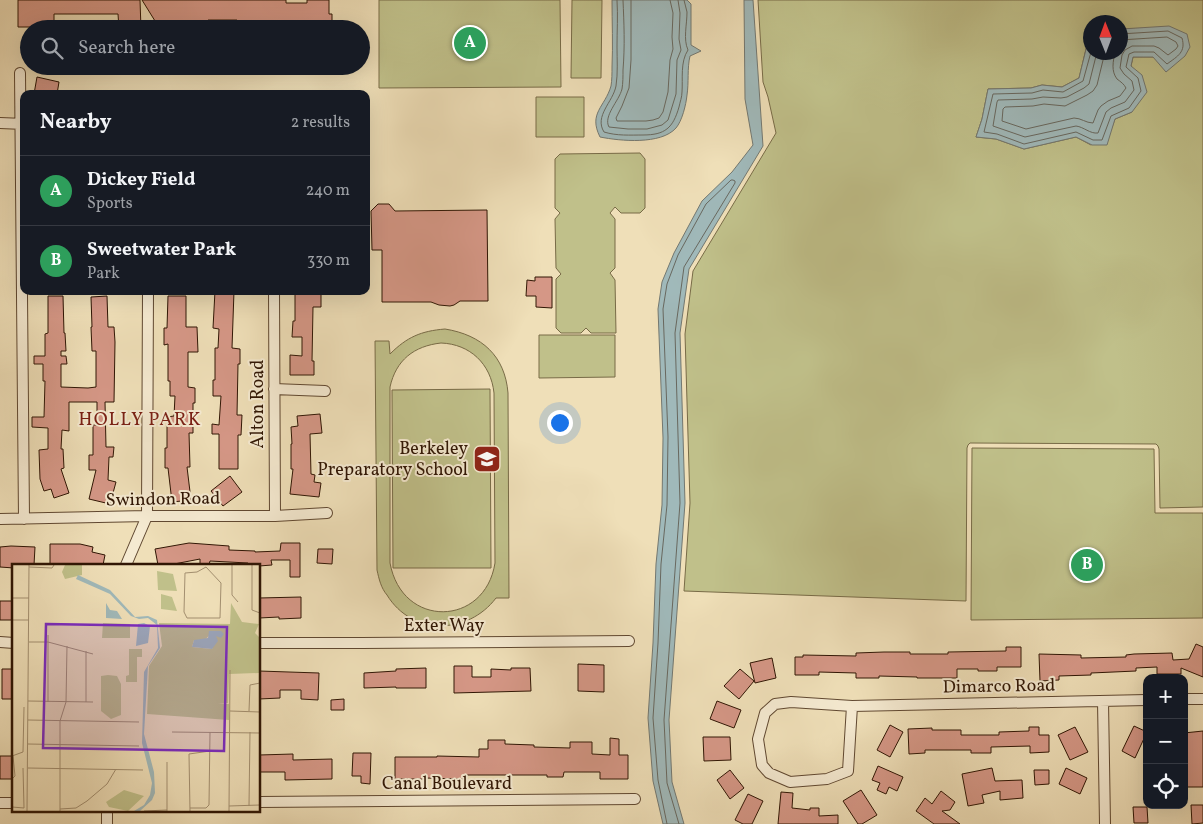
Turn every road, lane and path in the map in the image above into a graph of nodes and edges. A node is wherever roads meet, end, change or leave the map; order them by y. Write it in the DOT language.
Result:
graph roads {
  1 [pos="20,75"];
  2 [pos="21,90"];
  3 [pos="20,123"];
  4 [pos="0,124"];
  5 [pos="23,295"];
  6 [pos="148,295"];
  7 [pos="274,295"];
  8 [pos="274,389"];
  9 [pos="325,391"];
  10 [pos="327,513"];
  11 [pos="148,516"];
  12 [pos="275,516"];
  13 [pos="0,519"];
  14 [pos="24,519"];
  15 [pos="126,564"];
  16 [pos="629,641"];
  17 [pos="260,643"];
  18 [pos="1188,699"];
  19 [pos="1203,699"];
  20 [pos="1143,700"];
  21 [pos="1104,701"];
  22 [pos="852,706"];
  23 [pos="635,799"];
  24 [pos="260,802"];
  25 [pos="1105,824"];
  1 -- 2 [label="street"];
  3 -- 4 [label="street"];
  5 -- 14 [label="street"];
  6 -- 11 [label="street"];
  7 -- 8 [label="street, Alton Road"];
  8 -- 9 [label="street"];
  8 -- 12 [label="street, Alton Road"];
  10 -- 12 [label="street, Swindon Road"];
  11 -- 12 [label="street, Swindon Road"];
  11 -- 14 [label="street, Swindon Road"];
  11 -- 15 [label="street"];
  13 -- 14 [label="street, Swindon Road"];
  16 -- 17 [label="street, Exter Way"];
  18 -- 19 [label="street"];
  20 -- 21 [label="street, Dimarco Road"];
  21 -- 22 [label="street, Dimarco Road"];
  21 -- 25 [label="street"];
  22 -- 22 [label="street, Dimarco Road"];
  23 -- 24 [label="street, Canal Boulevard"];
}
